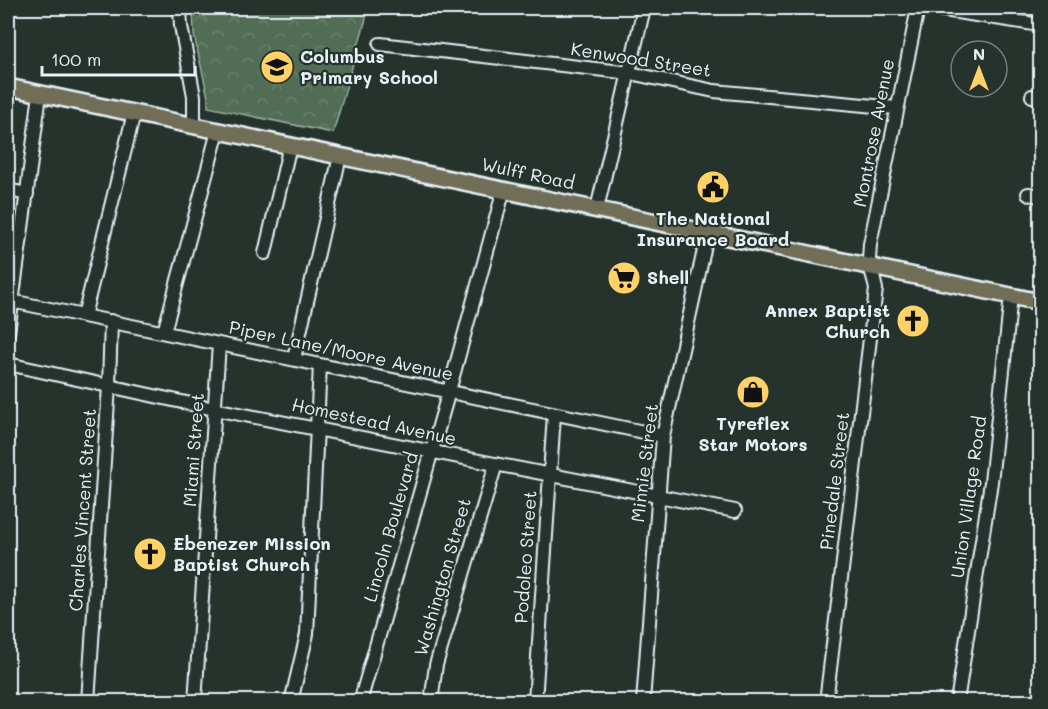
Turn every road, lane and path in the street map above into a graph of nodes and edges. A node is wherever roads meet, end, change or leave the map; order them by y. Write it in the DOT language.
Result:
graph roads {
  1 [pos="180,8"];
  2 [pos="644,8"];
  3 [pos="918,8"];
  4 [pos="931,8"];
  5 [pos="1041,25"];
  6 [pos="380,44"];
  7 [pos="630,73"];
  8 [pos="8,87"];
  9 [pos="40,94"];
  10 [pos="896,108"];
  11 [pos="134,113"];
  12 [pos="194,126"];
  13 [pos="218,131"];
  14 [pos="290,145"];
  15 [pos="340,156"];
  16 [pos="504,189"];
  17 [pos="8,190"];
  18 [pos="27,194"];
  19 [pos="1028,194"];
  20 [pos="1041,196"];
  21 [pos="597,209"];
  22 [pos="708,232"];
  23 [pos="265,253"];
  24 [pos="871,266"];
  25 [pos="11,294"];
  26 [pos="1011,296"];
  27 [pos="1041,302"];
  28 [pos="84,316"];
  29 [pos="111,321"];
  30 [pos="164,332"];
  31 [pos="8,333"];
  32 [pos="219,344"];
  33 [pos="294,359"];
  34 [pos="8,364"];
  35 [pos="321,365"];
  36 [pos="109,386"];
  37 [pos="449,391"];
  38 [pos="214,409"];
  39 [pos="554,414"];
  40 [pos="317,428"];
  41 [pos="663,436"];
  42 [pos="431,453"];
  43 [pos="496,464"];
  44 [pos="550,475"];
  45 [pos="658,495"];
  46 [pos="735,511"];
  47 [pos="88,702"];
  48 [pos="195,702"];
  49 [pos="291,702"];
  50 [pos="360,702"];
  51 [pos="431,702"];
  52 [pos="535,702"];
  53 [pos="643,702"];
  54 [pos="826,702"];
  55 [pos="957,702"];
  1 -- 12 [label="street"];
  2 -- 7 [label="street"];
  3 -- 10 [label="street, Montrose Avenue"];
  4 -- 5 [label="street"];
  6 -- 7 [label="street, Kenwood Street"];
  7 -- 10 [label="street, Kenwood Street"];
  7 -- 21 [label="street"];
  8 -- 9 [label="main road, Wulff Road"];
  9 -- 11 [label="main road, Wulff Road"];
  9 -- 18 [label="street"];
  10 -- 24 [label="street, Montrose Avenue"];
  11 -- 12 [label="main road, Wulff Road"];
  11 -- 28 [label="street"];
  12 -- 13 [label="main road, Wulff Road"];
  13 -- 14 [label="main road, Wulff Road"];
  13 -- 30 [label="street"];
  14 -- 15 [label="main road, Wulff Road"];
  14 -- 23 [label="street"];
  15 -- 16 [label="main road, Wulff Road"];
  15 -- 33 [label="street"];
  16 -- 21 [label="main road, Wulff Road"];
  16 -- 37 [label="street, Lincoln Boulevard"];
  17 -- 18 [label="street"];
  18 -- 25 [label="street"];
  19 -- 20 [label="street"];
  21 -- 22 [label="main road, Wulff Road"];
  22 -- 24 [label="main road, Wulff Road"];
  22 -- 41 [label="street, Minnie Street"];
  24 -- 26 [label="main road, Wulff Road"];
  24 -- 54 [label="street, Pinedale Street"];
  25 -- 28 [label="street, Piper Lane/Moore Avenue"];
  25 -- 31 [label="street"];
  26 -- 27 [label="main road, Wulff Road"];
  26 -- 55 [label="street, Union Village Road"];
  28 -- 29 [label="street, Piper Lane/Moore Avenue"];
  29 -- 30 [label="street, Piper Lane/Moore Avenue"];
  29 -- 36 [label="street, Charles Vincent Street"];
  30 -- 32 [label="street, Piper Lane/Moore Avenue"];
  32 -- 33 [label="street, Piper Lane/Moore Avenue"];
  32 -- 38 [label="street, Miami Street"];
  33 -- 35 [label="street, Piper Lane/Moore Avenue"];
  34 -- 36 [label="street, Homestead Avenue"];
  35 -- 37 [label="street, Piper Lane/Moore Avenue"];
  35 -- 40 [label="street"];
  36 -- 38 [label="street, Homestead Avenue"];
  36 -- 47 [label="street, Charles Vincent Street"];
  37 -- 39 [label="street, Piper Lane/Moore Avenue"];
  37 -- 42 [label="street, Lincoln Boulevard"];
  38 -- 40 [label="street, Homestead Avenue"];
  38 -- 48 [label="street, Miami Street"];
  39 -- 41 [label="street, Piper Lane/Moore Avenue"];
  39 -- 44 [label="street, Podoleo Street"];
  40 -- 42 [label="street, Homestead Avenue"];
  40 -- 49 [label="street"];
  41 -- 45 [label="street, Minnie Street"];
  42 -- 43 [label="street, Homestead Avenue"];
  42 -- 50 [label="street, Lincoln Boulevard"];
  43 -- 44 [label="street, Homestead Avenue"];
  43 -- 51 [label="street, Washington Street"];
  44 -- 45 [label="street, Homestead Avenue"];
  44 -- 52 [label="street, Podoleo Street"];
  45 -- 46 [label="street, Homestead Avenue"];
  45 -- 53 [label="street, Minnie Street"];
}
